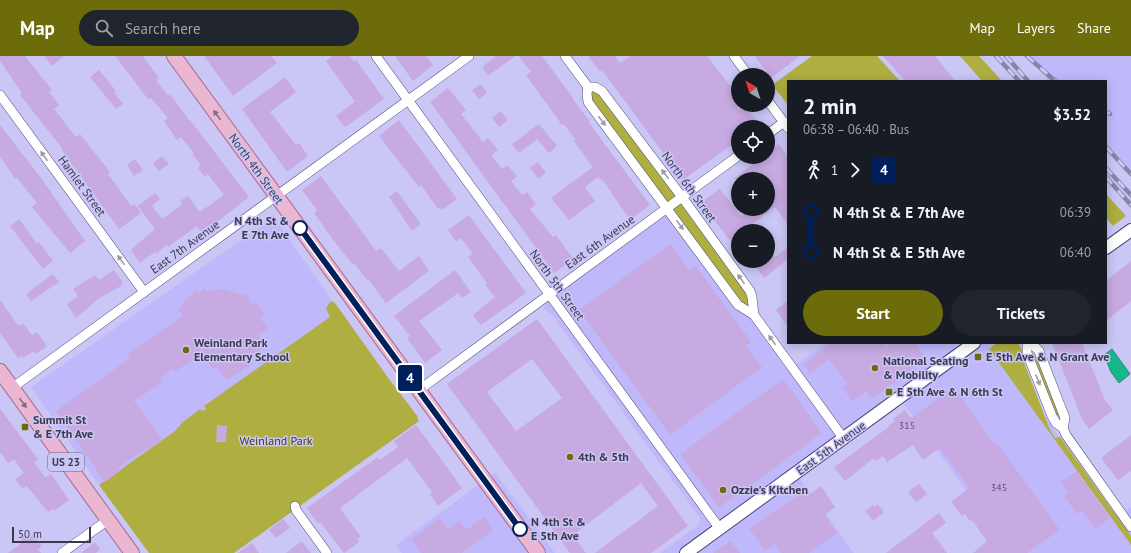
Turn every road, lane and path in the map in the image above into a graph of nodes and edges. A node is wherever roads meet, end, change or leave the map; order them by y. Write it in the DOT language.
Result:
graph roads {
  1 [pos="174,56"];
  2 [pos="376,56"];
  3 [pos="469,56"];
  4 [pos="565,56"];
  5 [pos="734,56"];
  6 [pos="743,68"];
  7 [pos="588,87"];
  8 [pos="0,95"];
  9 [pos="408,100"];
  10 [pos="775,110"];
  11 [pos="786,125"];
  12 [pos="775,130"];
  13 [pos="731,161"];
  14 [pos="276,196"];
  15 [pos="682,197"];
  16 [pos="667,208"];
  17 [pos="1131,230"];
  18 [pos="1107,247"];
  19 [pos="144,292"];
  20 [pos="549,294"];
  21 [pos="754,315"];
  22 [pos="973,344"];
  23 [pos="1027,344"];
  24 [pos="1032,344"];
  25 [pos="0,372"];
  26 [pos="12,388"];
  27 [pos="419,390"];
  28 [pos="1063,428"];
  29 [pos="844,439"];
  30 [pos="295,506"];
  31 [pos="108,520"];
  32 [pos="1131,527"];
  33 [pos="720,529"];
  34 [pos="62,553"];
  35 [pos="132,553"];
  36 [pos="328,553"];
  37 [pos="538,553"];
  38 [pos="686,553"];
  14 -- 1 [label="main road, North 4th Street, one-way"];
  2 -- 9 [label="street, North 5th Street"];
  3 -- 9 [label="street, East 7th Avenue"];
  4 -- 7 [label="street, North 6th Street"];
  5 -- 6 [label="street"];
  15 -- 7 [label="street, North 6th Street, one-way"];
  7 -- 16 [label="street, North 6th Street, one-way"];
  19 -- 8 [label="street, Hamlet Street, one-way"];
  9 -- 14 [label="street, East 7th Avenue"];
  9 -- 20 [label="street, North 5th Street"];
  10 -- 11 [label="street"];
  11 -- 12 [label="street"];
  13 -- 15 [label="street, East 6th Avenue"];
  14 -- 19 [label="street, East 7th Avenue"];
  14 -- 27 [label="main road, North 4th Street"];
  15 -- 16 [label="street, East 6th Avenue"];
  21 -- 15 [label="street, North 6th Street, one-way"];
  16 -- 20 [label="street, East 6th Avenue"];
  16 -- 21 [label="street, North 6th Street, one-way"];
  17 -- 18 [label="main road"];
  19 -- 26 [label="street, East 7th Avenue"];
  20 -- 27 [label="street, East 6th Avenue"];
  20 -- 33 [label="street, North 5th Street"];
  29 -- 21 [label="street, North 6th Street, one-way"];
  22 -- 29 [label="main road, East 5th Avenue"];
  23 -- 28 [label="street, one-way"];
  24 -- 28 [label="street"];
  25 -- 26 [label="main road, US 23"];
  26 -- 31 [label="main road, US 23, one-way"];
  27 -- 37 [label="main road, North 4th Street"];
  28 -- 32 [label="street"];
  29 -- 33 [label="main road, East 5th Avenue"];
  30 -- 36 [label="street"];
  31 -- 34 [label="street"];
  31 -- 35 [label="main road, US 23"];
  33 -- 38 [label="main road, East 5th Avenue"];
}
